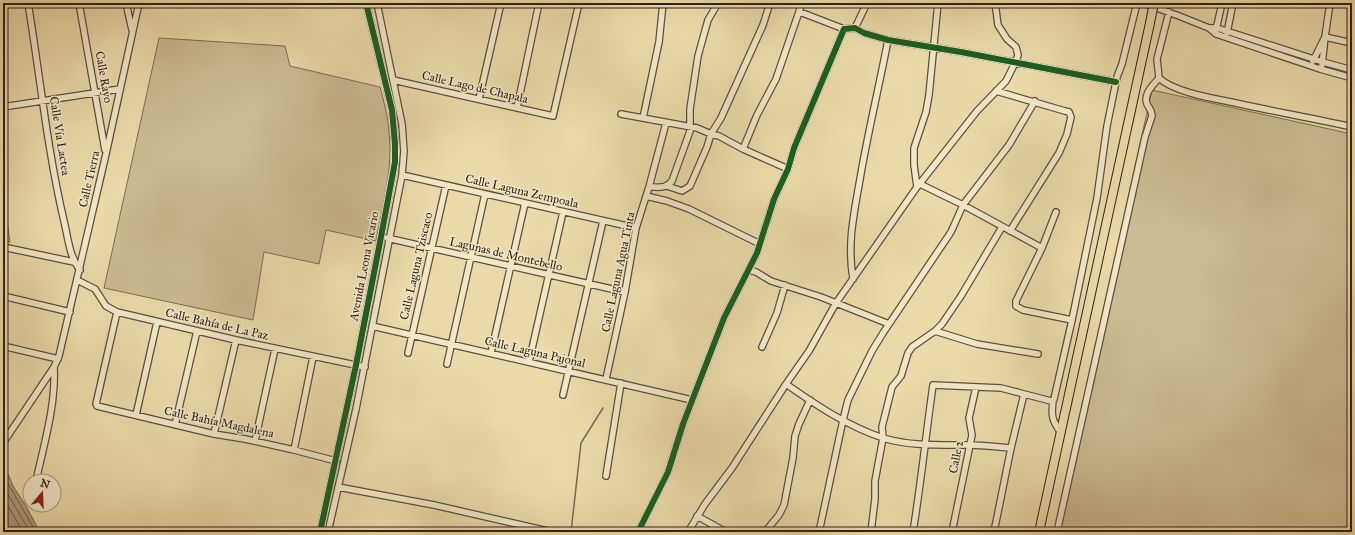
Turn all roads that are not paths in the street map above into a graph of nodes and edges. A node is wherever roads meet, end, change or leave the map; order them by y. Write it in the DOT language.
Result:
graph roads {
  1 [pos="28,3"];
  2 [pos="80,3"];
  3 [pos="126,3"];
  4 [pos="139,3"];
  5 [pos="366,3"];
  6 [pos="377,3"];
  7 [pos="501,3"];
  8 [pos="539,3"];
  9 [pos="579,3"];
  10 [pos="663,3"];
  11 [pos="718,3"];
  12 [pos="770,3"];
  13 [pos="802,3"];
  14 [pos="867,3"];
  15 [pos="938,3"];
  16 [pos="995,3"];
  17 [pos="1137,3"];
  18 [pos="1142,3"];
  19 [pos="1154,3"];
  20 [pos="1222,3"];
  21 [pos="1234,3"];
  22 [pos="1330,3"];
  23 [pos="800,12"];
  24 [pos="1169,12"];
  25 [pos="855,28"];
  26 [pos="844,29"];
  27 [pos="1216,31"];
  28 [pos="1228,31"];
  29 [pos="132,32"];
  30 [pos="1226,37"];
  31 [pos="1325,37"];
  32 [pos="888,40"];
  33 [pos="1352,43"];
  34 [pos="935,48"];
  35 [pos="1313,59"];
  36 [pos="1323,62"];
  37 [pos="1015,63"];
  38 [pos="1311,66"];
  39 [pos="1320,69"];
  40 [pos="1352,70"];
  41 [pos="1159,78"];
  42 [pos="1352,78"];
  43 [pos="393,80"];
  44 [pos="1116,82"];
  45 [pos="120,90"];
  46 [pos="996,91"];
  47 [pos="95,93"];
  48 [pos="479,100"];
  49 [pos="43,102"];
  50 [pos="1035,102"];
  51 [pos="3,107"];
  52 [pos="516,108"];
  53 [pos="621,114"];
  54 [pos="643,118"];
  55 [pos="666,123"];
  56 [pos="690,126"];
  57 [pos="1352,127"];
  58 [pos="711,134"];
  59 [pos="742,149"];
  60 [pos="106,154"];
  61 [pos="788,169"];
  62 [pos="402,175"];
  63 [pos="446,185"];
  64 [pos="667,186"];
  65 [pos="918,186"];
  66 [pos="650,187"];
  67 [pos="485,194"];
  68 [pos="646,196"];
  69 [pos="525,203"];
  70 [pos="963,205"];
  71 [pos="563,212"];
  72 [pos="1056,212"];
  73 [pos="602,220"];
  74 [pos="1002,227"];
  75 [pos="636,228"];
  76 [pos="1010,231"];
  77 [pos="382,237"];
  78 [pos="390,239"];
  79 [pos="760,244"];
  80 [pos="3,247"];
  81 [pos="431,248"];
  82 [pos="1042,248"];
  83 [pos="471,257"];
  84 [pos="74,262"];
  85 [pos="511,266"];
  86 [pos="80,270"];
  87 [pos="749,270"];
  88 [pos="549,275"];
  89 [pos="853,279"];
  90 [pos="77,280"];
  91 [pos="588,284"];
  92 [pos="785,285"];
  93 [pos="625,292"];
  94 [pos="3,296"];
  95 [pos="836,303"];
  96 [pos="70,312"];
  97 [pos="117,312"];
  98 [pos="1072,320"];
  99 [pos="157,322"];
  100 [pos="889,324"];
  101 [pos="372,326"];
  102 [pos="197,331"];
  103 [pos="935,331"];
  104 [pos="412,335"];
  105 [pos="236,340"];
  106 [pos="451,344"];
  107 [pos="3,346"];
  108 [pos="762,347"];
  109 [pos="275,349"];
  110 [pos="408,353"];
  111 [pos="492,353"];
  112 [pos="1038,354"];
  113 [pos="313,357"];
  114 [pos="58,359"];
  115 [pos="530,362"];
  116 [pos="447,364"];
  117 [pos="356,365"];
  118 [pos="54,367"];
  119 [pos="365,367"];
  120 [pos="569,371"];
  121 [pos="606,379"];
  122 [pos="621,383"];
  123 [pos="786,384"];
  124 [pos="976,387"];
  125 [pos="1024,394"];
  126 [pos="563,395"];
  127 [pos="692,400"];
  128 [pos="810,400"];
  129 [pos="1053,401"];
  130 [pos="136,415"];
  131 [pos="843,420"];
  132 [pos="175,425"];
  133 [pos="1061,433"];
  134 [pos="214,434"];
  135 [pos="883,438"];
  136 [pos="255,442"];
  137 [pos="3,443"];
  138 [pos="925,445"];
  139 [pos="970,445"];
  140 [pos="1011,448"];
  141 [pos="294,450"];
  142 [pos="336,461"];
  143 [pos="38,473"];
  144 [pos="606,476"];
  145 [pos="338,487"];
  146 [pos="697,516"];
  147 [pos="320,532"];
  148 [pos="328,532"];
  149 [pos="552,532"];
  150 [pos="638,532"];
  151 [pos="688,532"];
  152 [pos="726,532"];
  153 [pos="765,532"];
  154 [pos="819,532"];
  155 [pos="871,532"];
  156 [pos="913,532"];
  157 [pos="952,532"];
  158 [pos="994,532"];
  159 [pos="1039,532"];
  160 [pos="1057,532"];
  1 -- 49 [label="street, Calle Vía Lactea"];
  2 -- 47 [label="street, Calle Rayo"];
  3 -- 29 [label="street"];
  4 -- 29 [label="street, Calle Tierra"];
  5 -- 77 [label="street, Avenida Leona Vicario"];
  6 -- 43 [label="street, Avenida Leona Vicario"];
  7 -- 48 [label="street"];
  8 -- 52 [label="street"];
  9 -- 52 [label="street, Calle Lago de Chapala"];
  10 -- 54 [label="street"];
  11 -- 56 [label="street"];
  12 -- 58 [label="street"];
  13 -- 23 [label="street"];
  14 -- 25 [label="street"];
  15 -- 34 [label="street"];
  16 -- 37 [label="street"];
  17 -- 44 [label="street"];
  18 -- 24 [label="street"];
  19 -- 133 [label="highway, bridge"];
  20 -- 27 [label="street"];
  21 -- 28 [label="street"];
  22 -- 31 [label="street"];
  23 -- 26 [label="street"];
  23 -- 59 [label="street"];
  24 -- 27 [label="street"];
  24 -- 41 [label="street"];
  25 -- 26 [label="street"];
  25 -- 32 [label="street"];
  26 -- 61 [label="street"];
  27 -- 28 [label="street"];
  27 -- 30 [label="street"];
  28 -- 30 [label="street"];
  28 -- 35 [label="street"];
  29 -- 45 [label="street, Calle Tierra"];
  30 -- 38 [label="street"];
  31 -- 33 [label="street"];
  31 -- 35 [label="street"];
  31 -- 36 [label="street"];
  32 -- 34 [label="street"];
  32 -- 89 [label="street"];
  34 -- 37 [label="street"];
  34 -- 65 [label="street"];
  35 -- 36 [label="street"];
  35 -- 38 [label="street"];
  36 -- 39 [label="street"];
  36 -- 40 [label="street"];
  37 -- 44 [label="street"];
  37 -- 46 [label="street"];
  38 -- 39 [label="street"];
  39 -- 42 [label="street"];
  41 -- 57 [label="street"];
  41 -- 160 [label="street"];
  43 -- 48 [label="street, Calle Lago de Chapala"];
  43 -- 62 [label="street, Avenida Leona Vicario"];
  44 -- 98 [label="street"];
  45 -- 47 [label="street"];
  45 -- 60 [label="street, Calle Tierra"];
  46 -- 50 [label="street"];
  46 -- 65 [label="street"];
  47 -- 49 [label="street"];
  47 -- 60 [label="street, Calle Rayo"];
  48 -- 52 [label="street, Calle Lago de Chapala"];
  49 -- 51 [label="street"];
  49 -- 84 [label="street, Calle Vía Lactea"];
  50 -- 70 [label="street"];
  50 -- 76 [label="street"];
  53 -- 54 [label="street"];
  54 -- 55 [label="street"];
  55 -- 56 [label="street"];
  55 -- 66 [label="street, Calle Laguna Agua Tinta"];
  56 -- 58 [label="street"];
  56 -- 64 [label="street"];
  58 -- 59 [label="street"];
  58 -- 64 [label="street"];
  59 -- 61 [label="street"];
  60 -- 86 [label="street, Calle Tierra"];
  61 -- 79 [label="street"];
  62 -- 63 [label="street, Calle Laguna Zempoala"];
  62 -- 78 [label="street, Avenida Leona Vicario"];
  63 -- 67 [label="street, Calle Laguna Zempoala"];
  63 -- 81 [label="street, Calle Laguna Tziscaco"];
  64 -- 66 [label="street"];
  65 -- 70 [label="street"];
  65 -- 89 [label="street"];
  66 -- 68 [label="street, Calle Laguna Agua Tinta"];
  67 -- 69 [label="street, Calle Laguna Zempoala"];
  67 -- 83 [label="street"];
  68 -- 75 [label="street, Calle Laguna Agua Tinta"];
  68 -- 79 [label="street"];
  69 -- 71 [label="street, Calle Laguna Zempoala"];
  69 -- 85 [label="street"];
  70 -- 74 [label="street"];
  70 -- 100 [label="street"];
  71 -- 73 [label="street, Calle Laguna Zempoala"];
  71 -- 88 [label="street"];
  72 -- 82 [label="street"];
  73 -- 75 [label="street, Calle Laguna Zempoala"];
  73 -- 91 [label="street"];
  74 -- 76 [label="street"];
  74 -- 103 [label="street"];
  75 -- 93 [label="street, Calle Laguna Agua Tinta"];
  76 -- 82 [label="street"];
  77 -- 78 [label="street, Lagunas de Montebello"];
  77 -- 117 [label="street, Avenida Leona Vicario"];
  78 -- 81 [label="street, Lagunas de Montebello"];
  78 -- 101 [label="street, Avenida Leona Vicario"];
  79 -- 87 [label="street"];
  80 -- 84 [label="street"];
  81 -- 83 [label="street, Lagunas de Montebello"];
  81 -- 104 [label="street, Calle Laguna Tziscaco"];
  82 -- 98 [label="street"];
  83 -- 85 [label="street, Lagunas de Montebello"];
  83 -- 106 [label="street"];
  84 -- 86 [label="street, Calle Vía Lactea"];
  85 -- 88 [label="street, Lagunas de Montebello"];
  85 -- 111 [label="street"];
  86 -- 90 [label="street, Calle Tierra"];
  87 -- 92 [label="street"];
  87 -- 127 [label="street"];
  88 -- 91 [label="street, Lagunas de Montebello"];
  88 -- 115 [label="street"];
  89 -- 95 [label="street"];
  90 -- 96 [label="street, Calle Tierra"];
  90 -- 97 [label="street, Calle Bahía de La Paz"];
  91 -- 93 [label="street, Lagunas de Montebello"];
  91 -- 120 [label="street"];
  92 -- 95 [label="street"];
  92 -- 108 [label="street"];
  93 -- 121 [label="street, Calle Laguna Agua Tinta"];
  94 -- 96 [label="street"];
  95 -- 100 [label="street"];
  95 -- 123 [label="street"];
  96 -- 114 [label="street, Calle Tierra"];
  97 -- 99 [label="street, Calle Bahía de La Paz"];
  97 -- 130 [label="street, Calle Bahía Magdalena"];
  98 -- 129 [label="street"];
  99 -- 102 [label="street, Calle Bahía de La Paz"];
  99 -- 130 [label="street"];
  100 -- 131 [label="street"];
  101 -- 104 [label="street, Calle Laguna Pajonal"];
  101 -- 119 [label="street, Avenida Leona Vicario"];
  102 -- 105 [label="street, Calle Bahía de La Paz"];
  102 -- 132 [label="street"];
  103 -- 112 [label="street"];
  103 -- 135 [label="street"];
  104 -- 106 [label="street, Calle Laguna Pajonal"];
  104 -- 110 [label="street, Calle Laguna Tziscaco"];
  105 -- 109 [label="street, Calle Bahía de La Paz"];
  105 -- 134 [label="street"];
  106 -- 111 [label="street, Calle Laguna Pajonal"];
  106 -- 116 [label="street"];
  107 -- 114 [label="street"];
  109 -- 113 [label="street, Calle Bahía de La Paz"];
  109 -- 136 [label="street"];
  111 -- 115 [label="street, Calle Laguna Pajonal"];
  113 -- 117 [label="street, Calle Bahía de La Paz"];
  113 -- 141 [label="street"];
  114 -- 118 [label="street, Calle Tierra"];
  115 -- 120 [label="street, Calle Laguna Pajonal"];
  117 -- 119 [label="street, Calle Bahía de La Paz"];
  117 -- 142 [label="street, Avenida Leona Vicario"];
  118 -- 137 [label="street, Calle Tierra"];
  118 -- 143 [label="street"];
  119 -- 145 [label="street, Avenida Leona Vicario"];
  120 -- 121 [label="street, Calle Laguna Pajonal"];
  120 -- 126 [label="street"];
  121 -- 122 [label="street, Calle Laguna Pajonal"];
  122 -- 127 [label="street, Calle Laguna Pajonal"];
  122 -- 144 [label="street"];
  123 -- 128 [label="street"];
  123 -- 146 [label="street"];
  124 -- 125 [label="street"];
  124 -- 138 [label="street"];
  124 -- 139 [label="street, Calle 2"];
  125 -- 129 [label="street"];
  125 -- 140 [label="street"];
  127 -- 150 [label="street"];
  128 -- 131 [label="street"];
  128 -- 153 [label="street"];
  129 -- 133 [label="street"];
  130 -- 132 [label="street, Calle Bahía Magdalena"];
  131 -- 135 [label="street"];
  131 -- 154 [label="street"];
  132 -- 134 [label="street, Calle Bahía Magdalena"];
  133 -- 159 [label="highway"];
  134 -- 136 [label="street, Calle Bahía Magdalena"];
  135 -- 138 [label="street"];
  135 -- 155 [label="street"];
  136 -- 141 [label="street, Calle Bahía Magdalena"];
  138 -- 139 [label="street"];
  138 -- 156 [label="street"];
  139 -- 140 [label="street"];
  139 -- 157 [label="street, Calle 2"];
  140 -- 158 [label="street"];
  141 -- 142 [label="street, Calle Bahía Magdalena"];
  142 -- 147 [label="street, Avenida Leona Vicario"];
  145 -- 148 [label="street, Avenida Leona Vicario"];
  145 -- 149 [label="street"];
  146 -- 151 [label="street"];
  146 -- 152 [label="street"];
}
